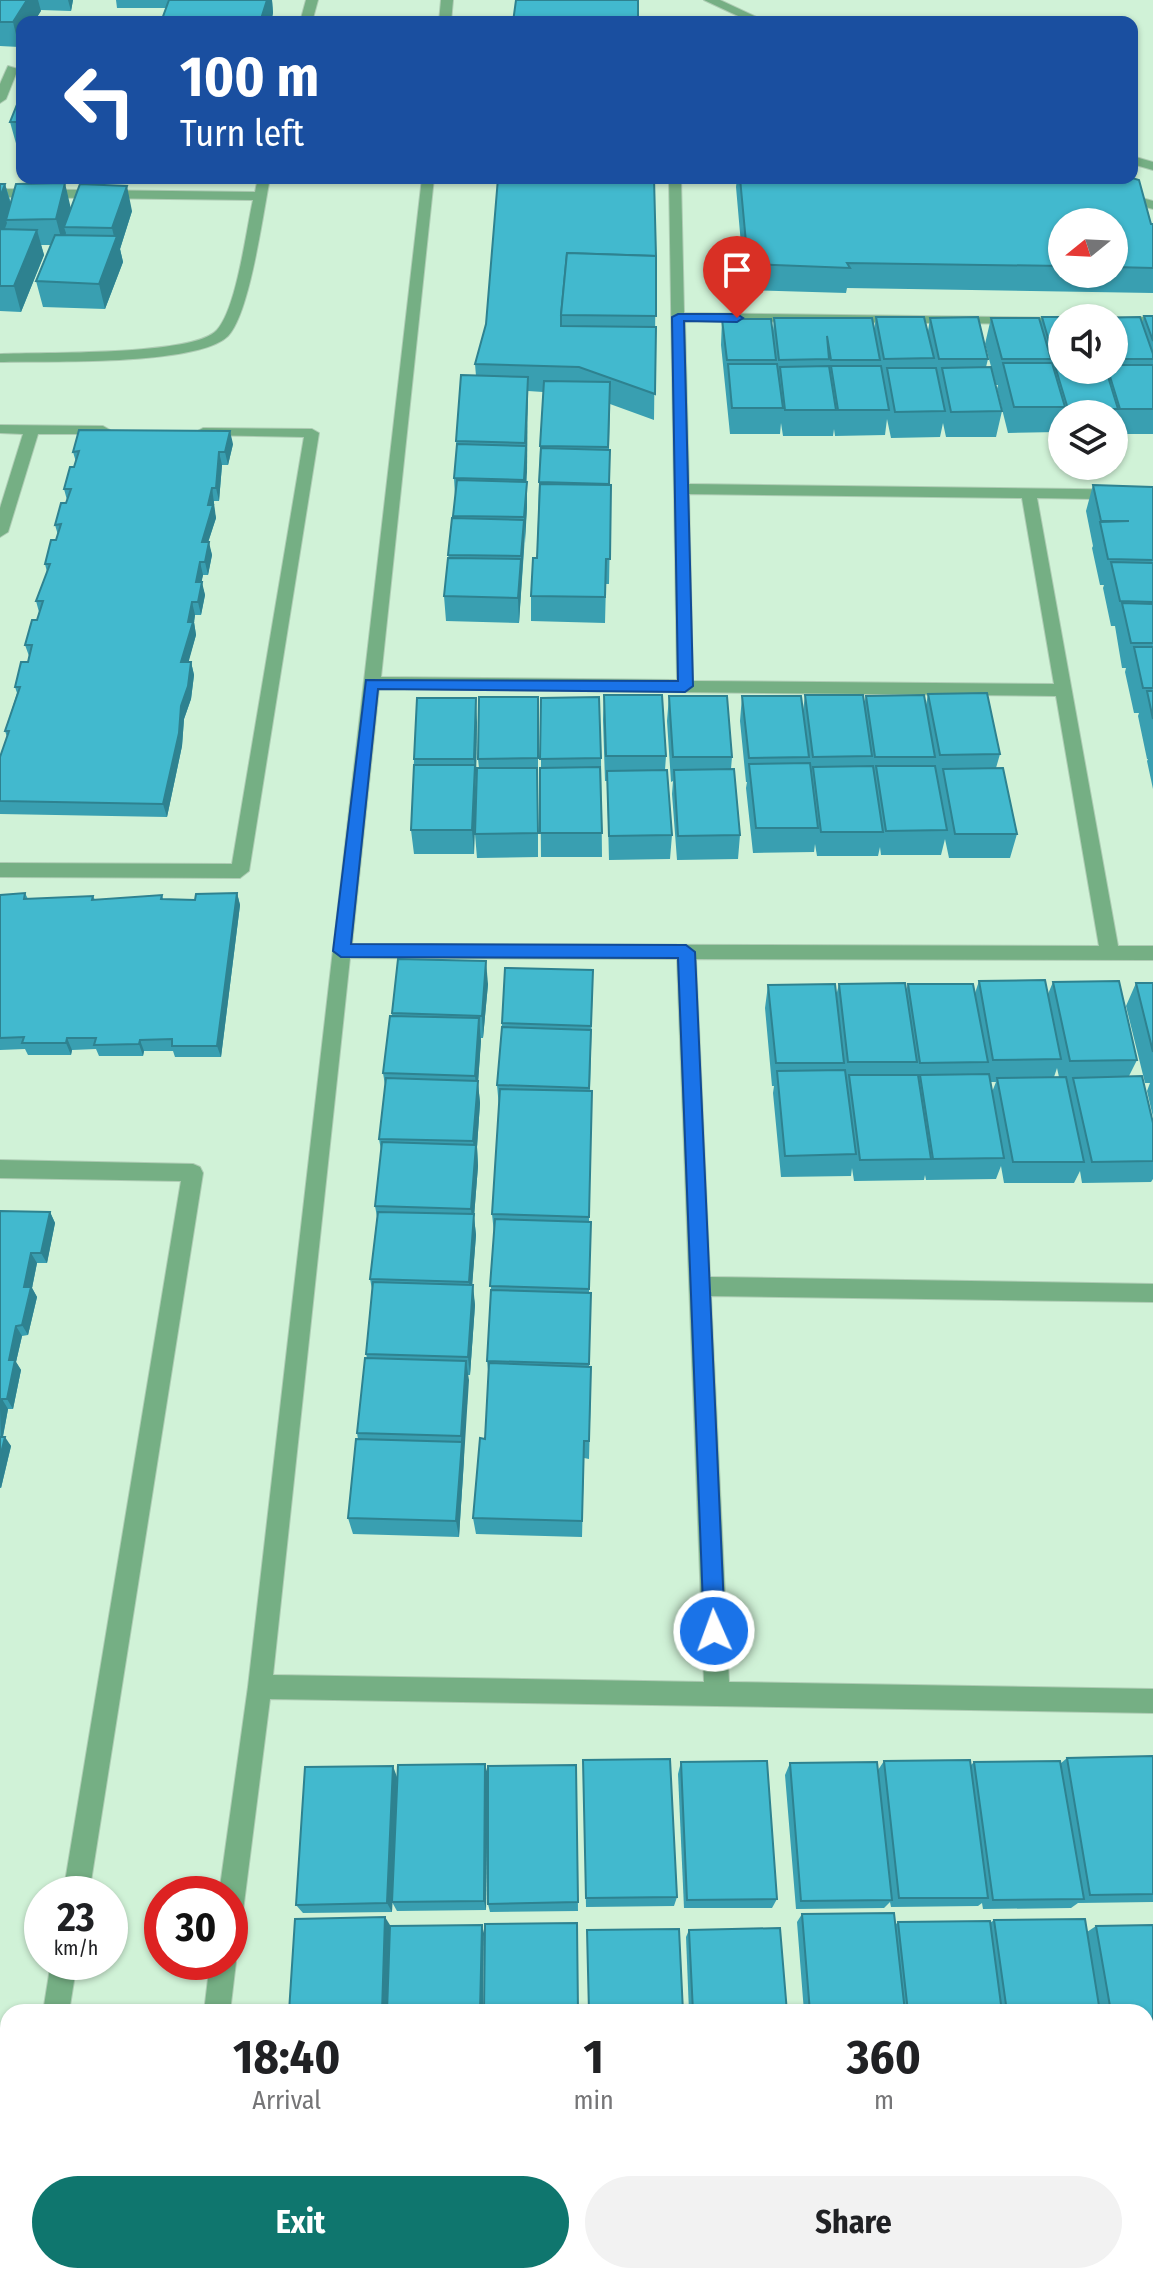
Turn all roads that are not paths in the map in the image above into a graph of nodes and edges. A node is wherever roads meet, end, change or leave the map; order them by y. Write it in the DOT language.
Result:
graph roads {
  1 [pos="710,0"];
  2 [pos="747,16"];
  3 [pos="11,69"];
  4 [pos="0,99"];
  5 [pos="263,184"];
  6 [pos="427,184"];
  7 [pos="675,184"];
  8 [pos="0,193"];
  9 [pos="1110,193"];
  10 [pos="260,196"];
  11 [pos="1153,205"];
  12 [pos="678,317"];
  13 [pos="1048,320"];
  14 [pos="1128,321"];
  15 [pos="1153,321"];
  16 [pos="0,358"];
  17 [pos="0,429"];
  18 [pos="32,429"];
  19 [pos="126,431"];
  20 [pos="188,431"];
  21 [pos="681,489"];
  22 [pos="1029,494"];
  23 [pos="1153,495"];
  24 [pos="0,532"];
  25 [pos="371,683"];
  26 [pos="685,686"];
  27 [pos="1063,690"];
  28 [pos="0,870"];
  29 [pos="341,951"];
  30 [pos="686,952"];
  31 [pos="1110,953"];
  32 [pos="1153,953"];
  33 [pos="0,1169"];
  34 [pos="700,1286"];
  35 [pos="1153,1293"];
  36 [pos="260,1687"];
  37 [pos="717,1694"];
  38 [pos="1153,1701"];
  39 [pos="79,1876"];
  40 [pos="235,1876"];
  41 [pos="61,1980"];
  42 [pos="221,1980"];
  43 [pos="57,2004"];
  44 [pos="218,2004"];
  1 -- 2 [label="street"];
  3 -- 4 [label="street"];
  5 -- 10 [label="street"];
  6 -- 25 [label="street"];
  7 -- 12 [label="street"];
  8 -- 10 [label="street"];
  9 -- 11 [label="street"];
  10 -- 16 [label="street"];
  12 -- 13 [label="street"];
  12 -- 21 [label="street"];
  14 -- 15 [label="street"];
  17 -- 18 [label="street"];
  18 -- 19 [label="street"];
  18 -- 24 [label="street"];
  20 -- 28 [label="street"];
  21 -- 22 [label="street"];
  21 -- 26 [label="street"];
  22 -- 23 [label="street"];
  22 -- 27 [label="street"];
  25 -- 26 [label="street"];
  25 -- 29 [label="street"];
  26 -- 27 [label="street"];
  27 -- 31 [label="street"];
  29 -- 30 [label="street"];
  29 -- 36 [label="street"];
  30 -- 31 [label="street"];
  30 -- 34 [label="street"];
  31 -- 32 [label="street"];
  33 -- 39 [label="street"];
  34 -- 35 [label="street"];
  34 -- 37 [label="street"];
  36 -- 37 [label="street"];
  36 -- 40 [label="street"];
  37 -- 38 [label="street"];
  41 -- 43 [label="street"];
  42 -- 44 [label="street"];
}
